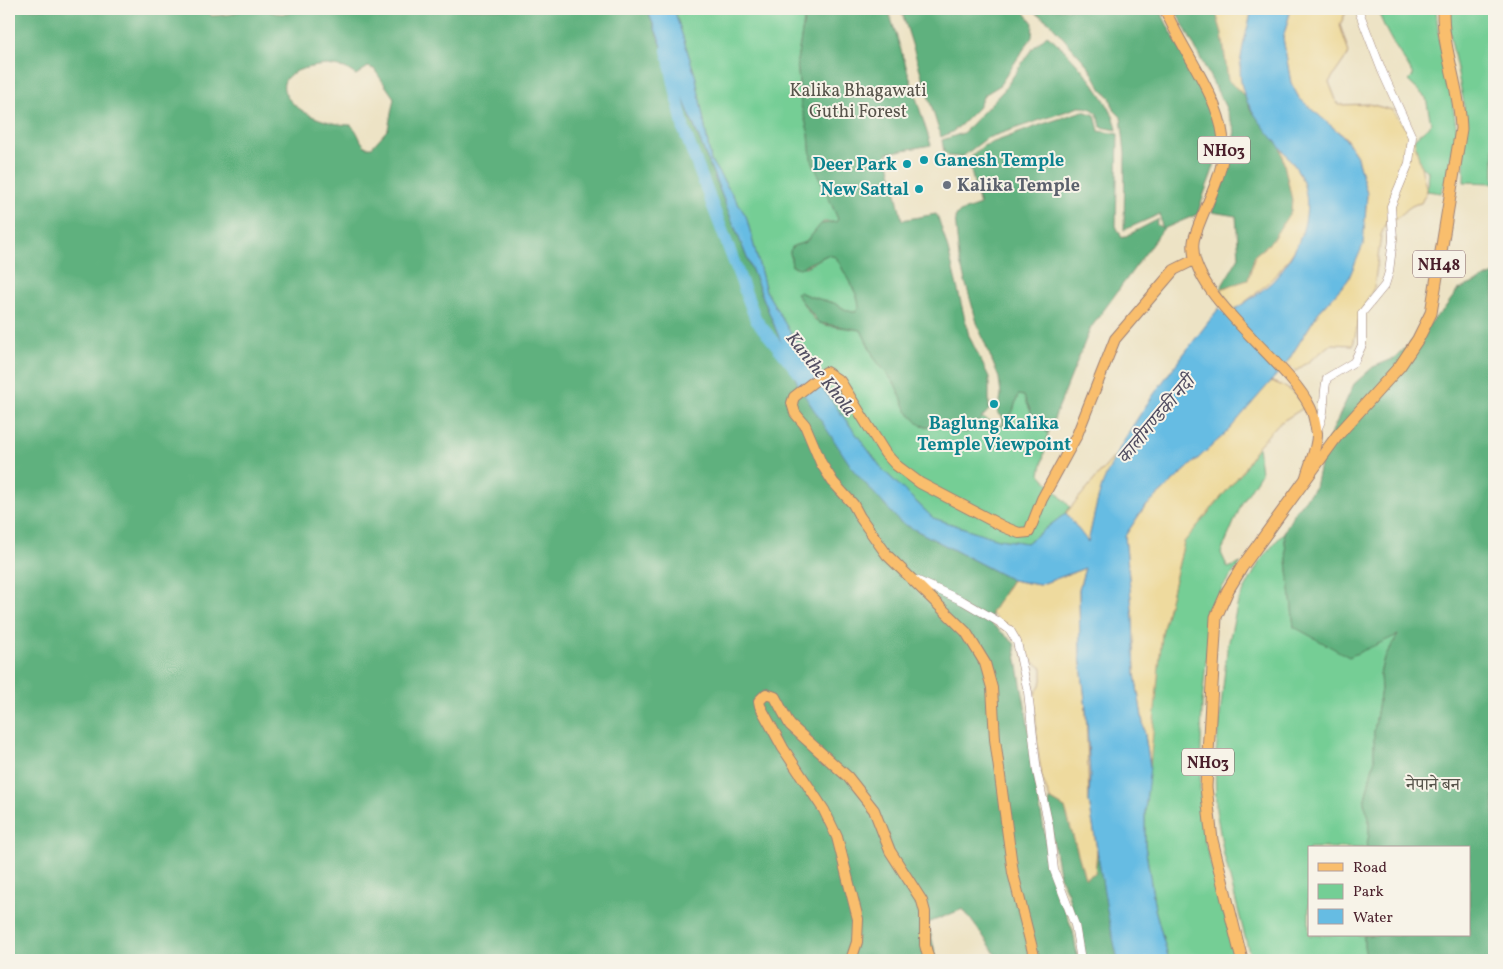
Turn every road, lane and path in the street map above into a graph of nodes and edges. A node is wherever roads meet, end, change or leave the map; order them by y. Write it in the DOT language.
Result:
graph roads {
  1 [pos="1165,9"];
  2 [pos="1358,9"];
  3 [pos="1443,9"];
  4 [pos="1194,260"];
  5 [pos="1316,431"];
  6 [pos="1305,479"];
  7 [pos="910,578"];
  8 [pos="851,960"];
  9 [pos="928,960"];
  10 [pos="1035,960"];
  11 [pos="1081,960"];
  12 [pos="1242,960"];
  1 -- 4 [label="main road, NH03"];
  2 -- 5 [label="street"];
  3 -- 6 [label="highway, NH48"];
  4 -- 5 [label="main road, NH03"];
  4 -- 7 [label="main road"];
  5 -- 6 [label="main road, NH03"];
  6 -- 12 [label="highway, NH03"];
  7 -- 10 [label="main road"];
  7 -- 11 [label="street"];
  8 -- 9 [label="main road"];
}
